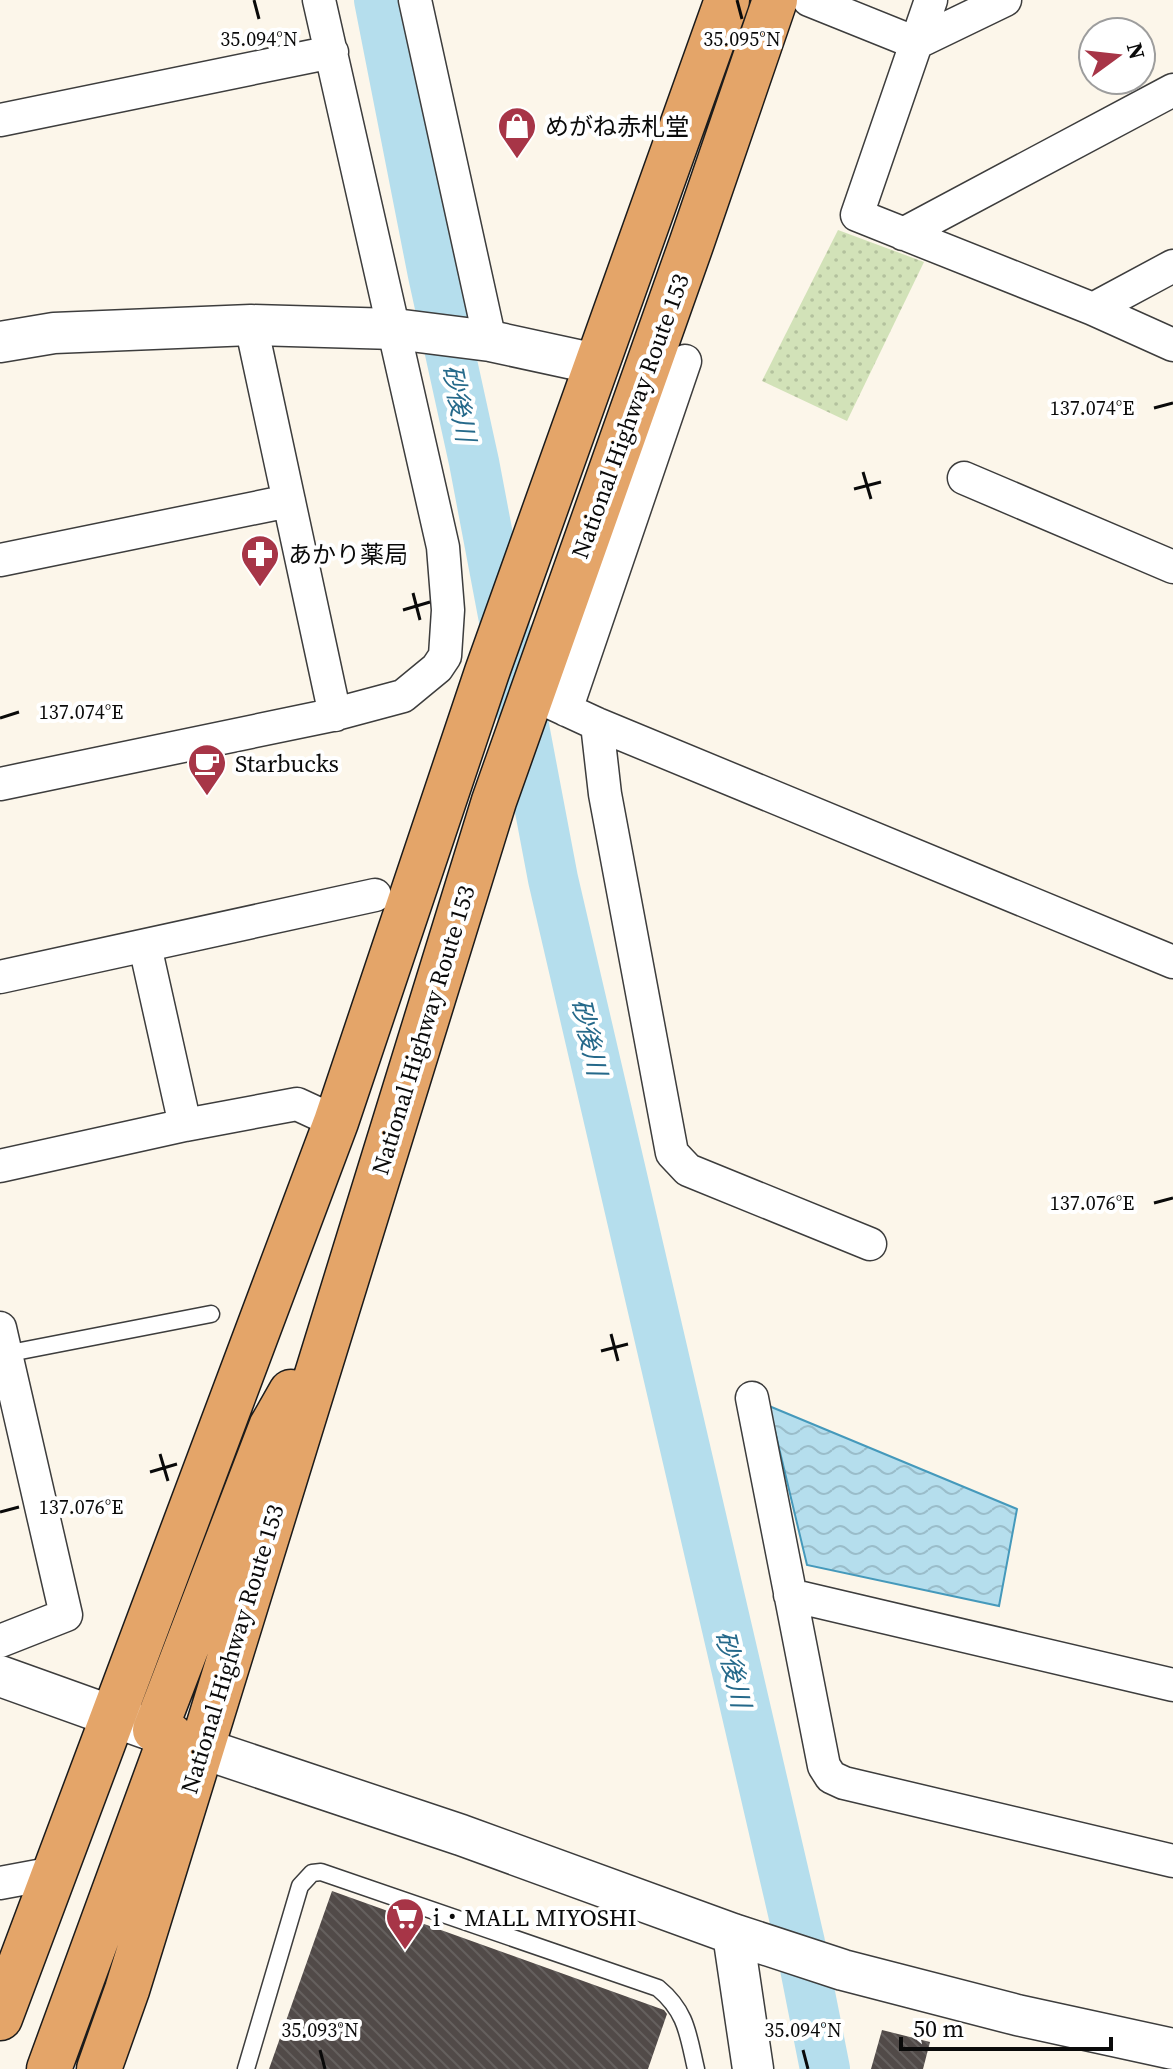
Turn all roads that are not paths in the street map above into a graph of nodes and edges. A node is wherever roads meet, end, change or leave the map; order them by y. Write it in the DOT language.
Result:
graph roads {
  1 [pos="319,0"];
  2 [pos="415,0"];
  3 [pos="727,0"];
  4 [pos="775,0"];
  5 [pos="809,0"];
  6 [pos="931,0"];
  7 [pos="1005,0"];
  8 [pos="916,43"];
  9 [pos="332,52"];
  10 [pos="1173,90"];
  11 [pos="0,120"];
  12 [pos="903,234"];
  13 [pos="1173,266"];
  14 [pos="1093,309"];
  15 [pos="251,325"];
  16 [pos="395,329"];
  17 [pos="490,341"];
  18 [pos="0,342"];
  19 [pos="1173,345"];
  20 [pos="685,361"];
  21 [pos="596,364"];
  22 [pos="964,478"];
  23 [pos="289,501"];
  24 [pos="0,560"];
  25 [pos="1173,567"];
  26 [pos="445,656"];
  27 [pos="487,672"];
  28 [pos="549,702"];
  29 [pos="335,715"];
  30 [pos="597,724"];
  31 [pos="0,784"];
  32 [pos="375,895"];
  33 [pos="145,946"];
  34 [pos="1173,962"];
  35 [pos="0,977"];
  36 [pos="336,1122"];
  37 [pos="185,1125"];
  38 [pos="0,1166"];
  39 [pos="870,1244"];
  40 [pos="211,1314"];
  41 [pos="2,1346"];
  42 [pos="752,1398"];
  43 [pos="790,1595"];
  44 [pos="0,1641"];
  45 [pos="0,1676"];
  46 [pos="1173,1685"];
  47 [pos="161,1732"];
  48 [pos="1173,1861"];
  49 [pos="54,1873"];
  50 [pos="0,1883"];
  51 [pos="733,1934"];
  52 [pos="0,2018"];
  53 [pos="1173,2049"];
  54 [pos="49,2069"];
  55 [pos="99,2069"];
  56 [pos="246,2069"];
  57 [pos="696,2069"];
  58 [pos="753,2069"];
  1 -- 9 [label="street"];
  2 -- 17 [label="street"];
  3 -- 21 [label="highway, National Highway Route 153"];
  4 -- 28 [label="highway, National Highway Route 153"];
  5 -- 8 [label="street"];
  6 -- 8 [label="street"];
  7 -- 8 [label="street"];
  8 -- 12 [label="street"];
  9 -- 11 [label="street"];
  9 -- 16 [label="street"];
  10 -- 12 [label="street"];
  12 -- 14 [label="street"];
  13 -- 14 [label="street"];
  14 -- 19 [label="street"];
  15 -- 16 [label="street"];
  15 -- 18 [label="street"];
  15 -- 23 [label="street"];
  16 -- 17 [label="street"];
  16 -- 26 [label="street"];
  17 -- 21 [label="street"];
  20 -- 28 [label="street"];
  21 -- 27 [label="highway, National Highway Route 153"];
  22 -- 25 [label="street"];
  23 -- 24 [label="street"];
  23 -- 29 [label="street"];
  26 -- 27 [label="street"];
  26 -- 29 [label="street"];
  27 -- 36 [label="highway, National Highway Route 153"];
  28 -- 30 [label="street"];
  28 -- 47 [label="highway, National Highway Route 153"];
  29 -- 31 [label="street"];
  30 -- 34 [label="street"];
  30 -- 39 [label="street"];
  32 -- 33 [label="street"];
  33 -- 35 [label="street"];
  33 -- 37 [label="street"];
  36 -- 37 [label="street"];
  36 -- 47 [label="highway, National Highway Route 153"];
  37 -- 38 [label="street"];
  40 -- 41 [label="lane"];
  41 -- 44 [label="street"];
  42 -- 43 [label="street"];
  43 -- 46 [label="street"];
  43 -- 48 [label="street"];
  45 -- 47 [label="street"];
  47 -- 49 [label="highway, National Highway Route 153"];
  47 -- 51 [label="street"];
  47 -- 54 [label="highway"];
  47 -- 55 [label="highway, National Highway Route 153"];
  49 -- 50 [label="street"];
  49 -- 52 [label="highway, National Highway Route 153"];
  51 -- 53 [label="street"];
  51 -- 58 [label="street"];
  56 -- 57 [label="lane"];
}
